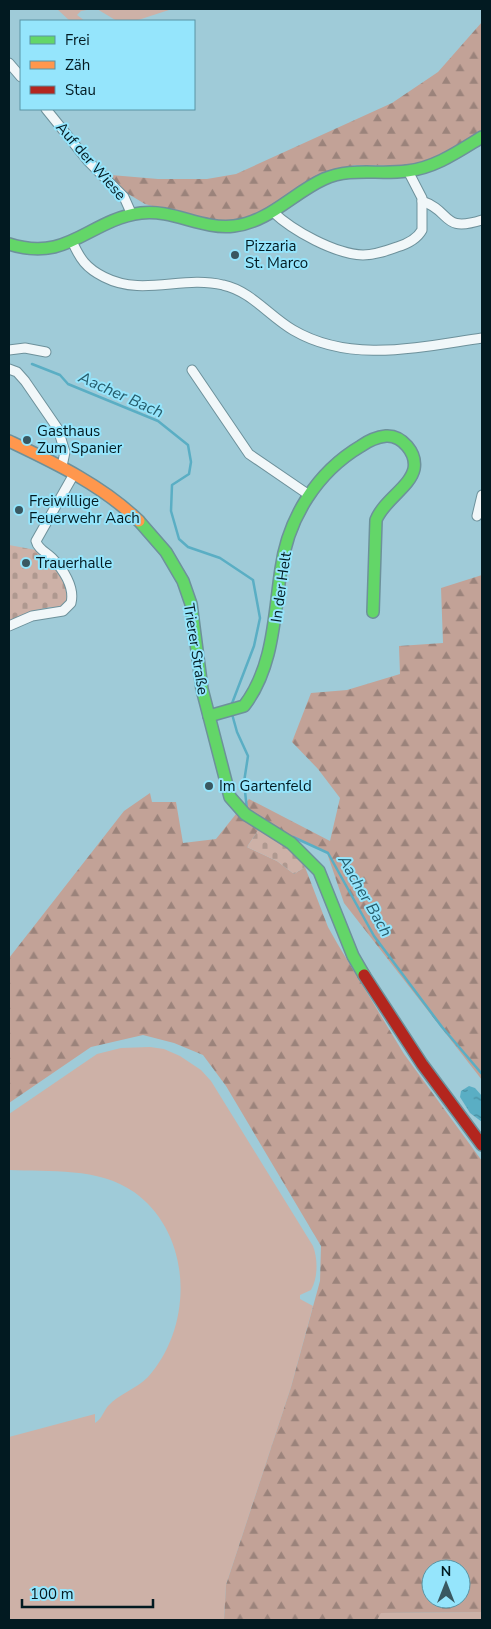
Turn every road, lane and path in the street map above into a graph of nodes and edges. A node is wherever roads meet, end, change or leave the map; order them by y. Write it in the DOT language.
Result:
graph roads {
  1 [pos="9,63"];
  2 [pos="20,76"];
  3 [pos="47,110"];
  4 [pos="482,137"];
  5 [pos="408,171"];
  6 [pos="422,201"];
  7 [pos="273,212"];
  8 [pos="132,215"];
  9 [pos="482,220"];
  10 [pos="72,242"];
  11 [pos="9,244"];
  12 [pos="482,338"];
  13 [pos="9,350"];
  14 [pos="46,352"];
  15 [pos="9,369"];
  16 [pos="192,370"];
  17 [pos="9,441"];
  18 [pos="62,466"];
  19 [pos="74,474"];
  20 [pos="309,494"];
  21 [pos="482,495"];
  22 [pos="477,516"];
  23 [pos="373,612"];
  24 [pos="9,626"];
  25 [pos="209,716"];
  26 [pos="482,1145"];
  1 -- 2 [label="street"];
  3 -- 8 [label="street, Auf der Wiese"];
  4 -- 5 [label="main road"];
  5 -- 6 [label="street"];
  5 -- 7 [label="main road"];
  6 -- 7 [label="street"];
  6 -- 9 [label="street"];
  7 -- 8 [label="main road"];
  8 -- 10 [label="main road"];
  10 -- 11 [label="main road"];
  10 -- 12 [label="street"];
  13 -- 14 [label="street"];
  15 -- 18 [label="street"];
  16 -- 20 [label="street"];
  17 -- 18 [label="main road, Trierer Straße"];
  18 -- 19 [label="main road, Trierer Straße"];
  19 -- 24 [label="street"];
  19 -- 25 [label="main road, Trierer Straße"];
  20 -- 23 [label="main road, In der Helt"];
  20 -- 25 [label="main road, In der Helt"];
  21 -- 22 [label="street"];
  25 -- 26 [label="main road, Trierer Straße"];
}
